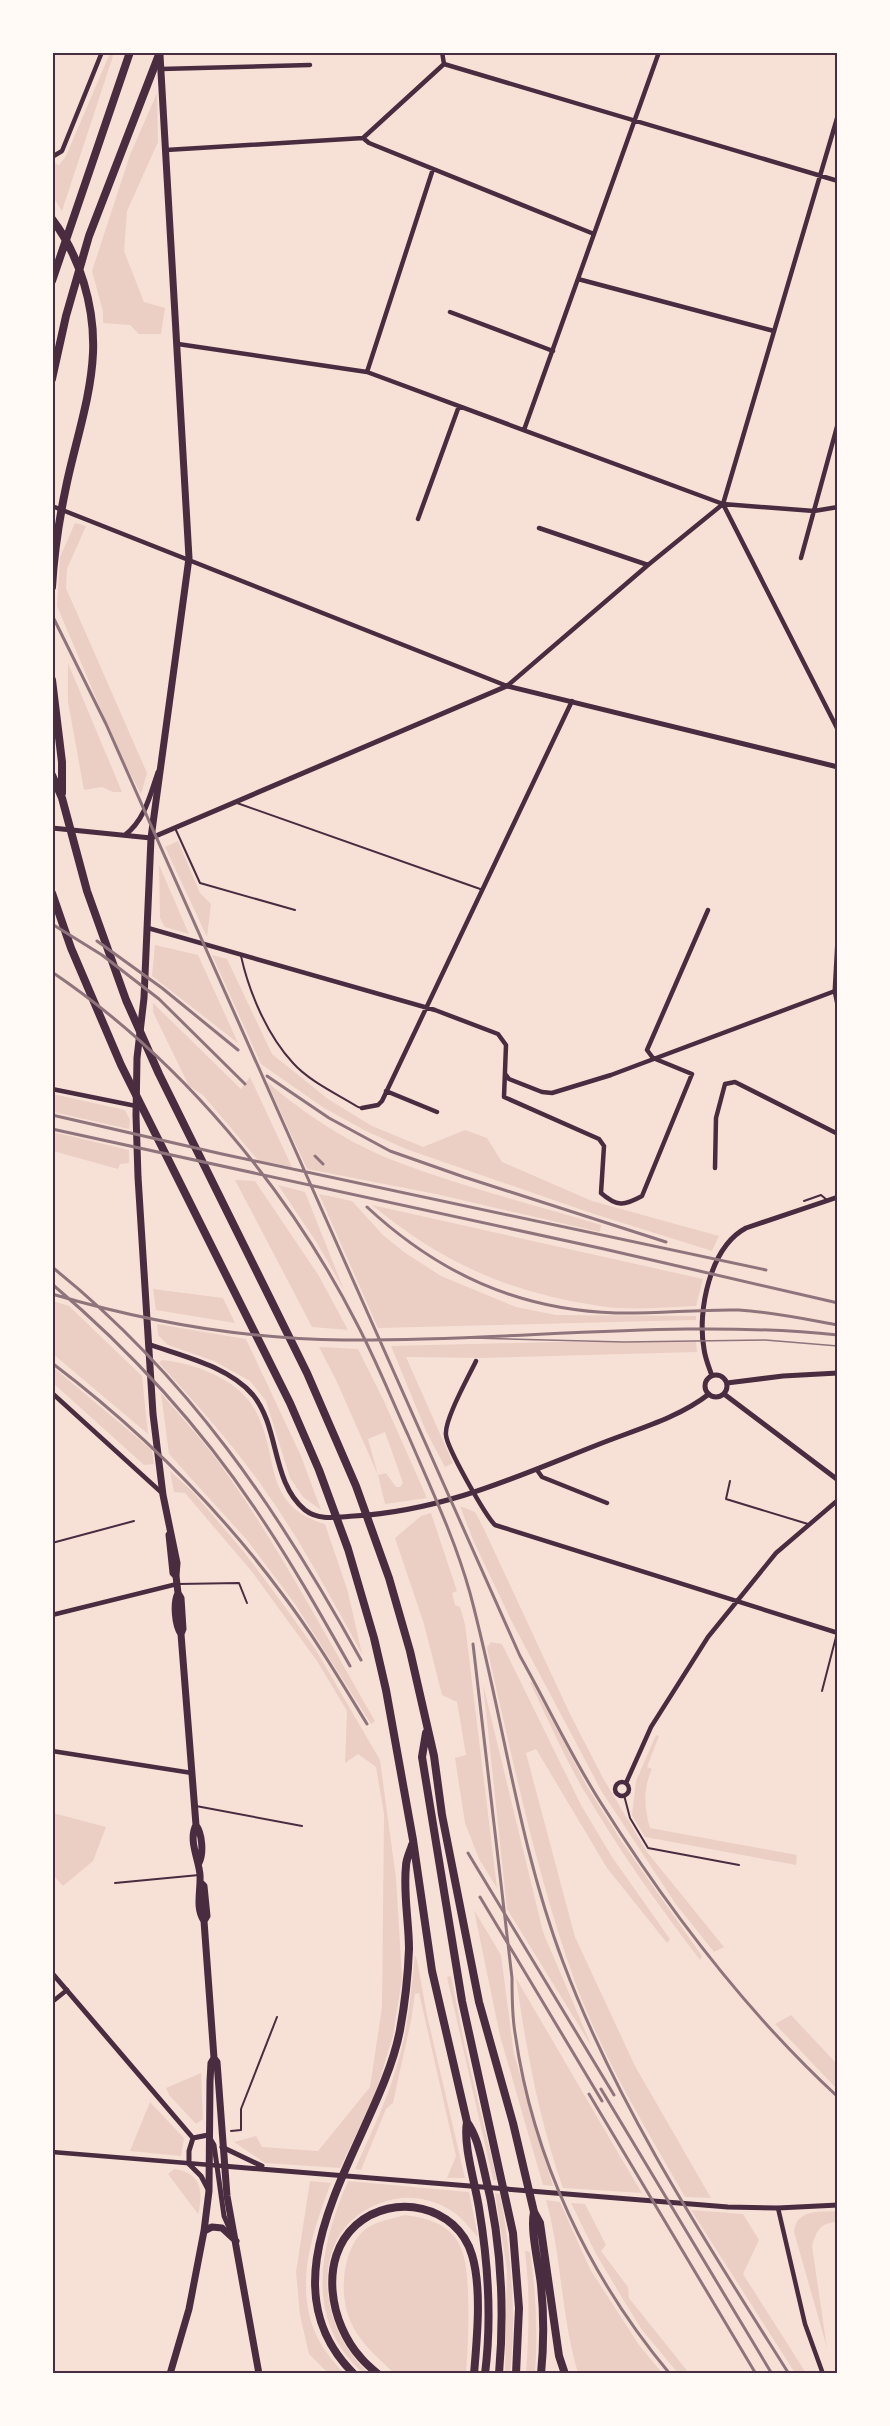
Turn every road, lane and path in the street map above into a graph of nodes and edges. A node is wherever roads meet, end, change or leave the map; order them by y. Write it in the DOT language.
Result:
graph roads {
  1 [pos="102,52"];
  2 [pos="130,52"];
  3 [pos="160,52"];
  4 [pos="442,52"];
  5 [pos="659,52"];
  6 [pos="444,64"];
  7 [pos="310,65"];
  8 [pos="161,69"];
  9 [pos="837,115"];
  10 [pos="634,120"];
  11 [pos="363,138"];
  12 [pos="166,150"];
  13 [pos="52,157"];
  14 [pos="433,169"];
  15 [pos="819,176"];
  16 [pos="837,181"];
  17 [pos="52,219"];
  18 [pos="594,234"];
  19 [pos="578,279"];
  20 [pos="52,280"];
  21 [pos="450,312"];
  22 [pos="774,331"];
  23 [pos="178,344"];
  24 [pos="553,351"];
  25 [pos="367,372"];
  26 [pos="52,379"];
  27 [pos="459,406"];
  28 [pos="837,423"];
  29 [pos="524,430"];
  30 [pos="723,504"];
  31 [pos="52,506"];
  32 [pos="837,507"];
  33 [pos="814,511"];
  34 [pos="418,519"];
  35 [pos="540,528"];
  36 [pos="189,558"];
  37 [pos="801,558"];
  38 [pos="648,565"];
  39 [pos="52,587"];
  40 [pos="52,680"];
  41 [pos="507,686"];
  42 [pos="572,701"];
  43 [pos="837,730"];
  44 [pos="163,757"];
  45 [pos="837,767"];
  46 [pos="52,775"];
  47 [pos="62,798"];
  48 [pos="234,802"];
  49 [pos="52,828"];
  50 [pos="175,828"];
  51 [pos="125,835"];
  52 [pos="151,838"];
  53 [pos="483,891"];
  54 [pos="52,893"];
  55 [pos="708,909"];
  56 [pos="295,910"];
  57 [pos="147,928"];
  58 [pos="837,937"];
  59 [pos="837,948"];
  60 [pos="240,956"];
  61 [pos="835,991"];
  62 [pos="837,1006"];
  63 [pos="426,1008"];
  64 [pos="653,1058"];
  65 [pos="506,1074"];
  66 [pos="52,1089"];
  67 [pos="386,1091"];
  68 [pos="136,1107"];
  69 [pos="362,1108"];
  70 [pos="437,1112"];
  71 [pos="837,1134"];
  72 [pos="715,1168"];
  73 [pos="837,1197"];
  74 [pos="827,1200"];
  75 [pos="804,1201"];
  76 [pos="147,1344"];
  77 [pos="476,1361"];
  78 [pos="837,1373"];
  79 [pos="712,1376"];
  80 [pos="727,1383"];
  81 [pos="52,1393"];
  82 [pos="709,1394"];
  83 [pos="724,1394"];
  84 [pos="537,1470"];
  85 [pos="837,1480"];
  86 [pos="730,1481"];
  87 [pos="476,1493"];
  88 [pos="164,1495"];
  89 [pos="837,1500"];
  90 [pos="607,1503"];
  91 [pos="134,1521"];
  92 [pos="808,1524"];
  93 [pos="52,1543"];
  94 [pos="177,1580"];
  95 [pos="736,1601"];
  96 [pos="247,1604"];
  97 [pos="52,1615"];
  98 [pos="837,1633"];
  99 [pos="822,1691"];
  100 [pos="426,1728"];
  101 [pos="52,1751"];
  102 [pos="192,1773"];
  103 [pos="626,1783"];
  104 [pos="624,1795"];
  105 [pos="195,1805"];
  106 [pos="302,1826"];
  107 [pos="413,1840"];
  108 [pos="739,1864"];
  109 [pos="201,1879"];
  110 [pos="115,1882"];
  111 [pos="52,1973"];
  112 [pos="67,1990"];
  113 [pos="52,2002"];
  114 [pos="277,2017"];
  115 [pos="213,2058"];
  116 [pos="467,2122"];
  117 [pos="231,2131"];
  118 [pos="221,2132"];
  119 [pos="208,2135"];
  120 [pos="193,2138"];
  121 [pos="214,2145"];
  122 [pos="223,2147"];
  123 [pos="209,2151"];
  124 [pos="52,2152"];
  125 [pos="189,2164"];
  126 [pos="216,2165"];
  127 [pos="266,2168"];
  128 [pos="208,2191"];
  129 [pos="837,2205"];
  130 [pos="778,2208"];
  131 [pos="534,2212"];
  132 [pos="204,2230"];
  133 [pos="236,2241"];
  134 [pos="170,2373"];
  135 [pos="259,2373"];
  136 [pos="354,2373"];
  137 [pos="378,2373"];
  138 [pos="474,2373"];
  139 [pos="484,2373"];
  140 [pos="499,2373"];
  141 [pos="516,2373"];
  142 [pos="541,2373"];
  143 [pos="565,2373"];
  144 [pos="824,2373"];
  1 -- 13 [label="street"];
  2 -- 20 [label="highway"];
  3 -- 8 [label="main road"];
  3 -- 26 [label="highway"];
  4 -- 6 [label="street"];
  5 -- 10 [label="street"];
  6 -- 10 [label="street"];
  6 -- 11 [label="street"];
  7 -- 8 [label="street"];
  8 -- 12 [label="main road"];
  9 -- 15 [label="street"];
  10 -- 15 [label="street"];
  10 -- 18 [label="street"];
  11 -- 12 [label="street"];
  11 -- 14 [label="street"];
  12 -- 23 [label="main road"];
  14 -- 18 [label="street"];
  14 -- 25 [label="street"];
  15 -- 16 [label="street"];
  15 -- 22 [label="street"];
  17 -- 39 [label="highway"];
  18 -- 19 [label="street"];
  19 -- 22 [label="street"];
  19 -- 24 [label="street"];
  21 -- 24 [label="street"];
  22 -- 30 [label="street"];
  23 -- 25 [label="street"];
  23 -- 36 [label="main road"];
  24 -- 29 [label="street"];
  25 -- 27 [label="street"];
  27 -- 29 [label="street"];
  27 -- 34 [label="street"];
  28 -- 33 [label="street"];
  29 -- 30 [label="street"];
  30 -- 33 [label="street"];
  30 -- 38 [label="street"];
  30 -- 43 [label="street"];
  31 -- 36 [label="street"];
  32 -- 33 [label="street"];
  33 -- 37 [label="street"];
  35 -- 38 [label="street"];
  36 -- 41 [label="street"];
  36 -- 44 [label="main road"];
  38 -- 41 [label="street"];
  40 -- 47 [label="highway"];
  41 -- 42 [label="street"];
  41 -- 48 [label="street"];
  42 -- 45 [label="street"];
  42 -- 53 [label="street"];
  44 -- 51 [label="street"];
  44 -- 52 [label="main road"];
  46 -- 47 [label="highway"];
  47 -- 100 [label="highway"];
  48 -- 50 [label="street"];
  48 -- 53 [label="lane"];
  49 -- 51 [label="street"];
  50 -- 52 [label="street"];
  50 -- 56 [label="lane"];
  51 -- 52 [label="street"];
  52 -- 57 [label="main road"];
  53 -- 63 [label="street"];
  54 -- 107 [label="highway"];
  55 -- 64 [label="street"];
  57 -- 60 [label="street"];
  57 -- 68 [label="main road"];
  58 -- 59 [label="street"];
  59 -- 61 [label="street"];
  60 -- 63 [label="street"];
  60 -- 69 [label="lane"];
  61 -- 62 [label="street"];
  61 -- 64 [label="street"];
  63 -- 65 [label="street"];
  63 -- 67 [label="street"];
  64 -- 65 [label="street"];
  64 -- 65 [label="street"];
  66 -- 68 [label="street"];
  67 -- 69 [label="street"];
  67 -- 70 [label="street"];
  68 -- 76 [label="main road"];
  71 -- 72 [label="street"];
  73 -- 74 [label="street"];
  74 -- 75 [label="lane"];
  74 -- 79 [label="street"];
  76 -- 87 [label="street"];
  76 -- 88 [label="main road"];
  77 -- 87 [label="street"];
  78 -- 80 [label="street"];
  79 -- 80 [label="street"];
  79 -- 82 [label="street"];
  80 -- 83 [label="street"];
  81 -- 88 [label="street"];
  82 -- 83 [label="street"];
  82 -- 84 [label="street"];
  83 -- 85 [label="street"];
  84 -- 87 [label="street"];
  84 -- 90 [label="street"];
  86 -- 92 [label="lane"];
  87 -- 95 [label="street"];
  88 -- 94 [label="main road"];
  89 -- 92 [label="street"];
  91 -- 93 [label="lane"];
  92 -- 95 [label="street"];
  94 -- 96 [label="lane"];
  94 -- 97 [label="street"];
  94 -- 102 [label="main road"];
  95 -- 98 [label="street"];
  95 -- 103 [label="street"];
  98 -- 99 [label="lane"];
  100 -- 131 [label="highway"];
  100 -- 141 [label="highway"];
  101 -- 102 [label="street"];
  102 -- 105 [label="main road"];
  103 -- 104 [label="street"];
  103 -- 104 [label="street"];
  104 -- 108 [label="lane"];
  105 -- 106 [label="lane"];
  105 -- 109 [label="main road"];
  107 -- 116 [label="highway"];
  107 -- 136 [label="highway"];
  109 -- 110 [label="lane"];
  109 -- 115 [label="main road"];
  111 -- 112 [label="street"];
  112 -- 113 [label="street"];
  112 -- 120 [label="street"];
  114 -- 117 [label="lane"];
  115 -- 118 [label="main road"];
  115 -- 119 [label="main road"];
  116 -- 139 [label="highway"];
  116 -- 140 [label="highway"];
  118 -- 119 [label="street"];
  118 -- 122 [label="main road"];
  119 -- 120 [label="street"];
  119 -- 121 [label="street"];
  119 -- 123 [label="main road"];
  120 -- 125 [label="street"];
  121 -- 122 [label="street"];
  121 -- 123 [label="street"];
  121 -- 126 [label="street"];
  122 -- 126 [label="main road"];
  122 -- 127 [label="street"];
  123 -- 126 [label="main road"];
  124 -- 125 [label="street"];
  125 -- 126 [label="street"];
  125 -- 128 [label="street"];
  126 -- 127 [label="street"];
  126 -- 128 [label="main road"];
  126 -- 133 [label="main road"];
  127 -- 130 [label="street"];
  128 -- 132 [label="main road"];
  129 -- 130 [label="street"];
  130 -- 144 [label="street"];
  131 -- 142 [label="highway"];
  131 -- 143 [label="highway"];
  132 -- 133 [label="main road"];
  132 -- 134 [label="main road"];
  133 -- 135 [label="main road"];
  137 -- 138 [label="highway"];
}
